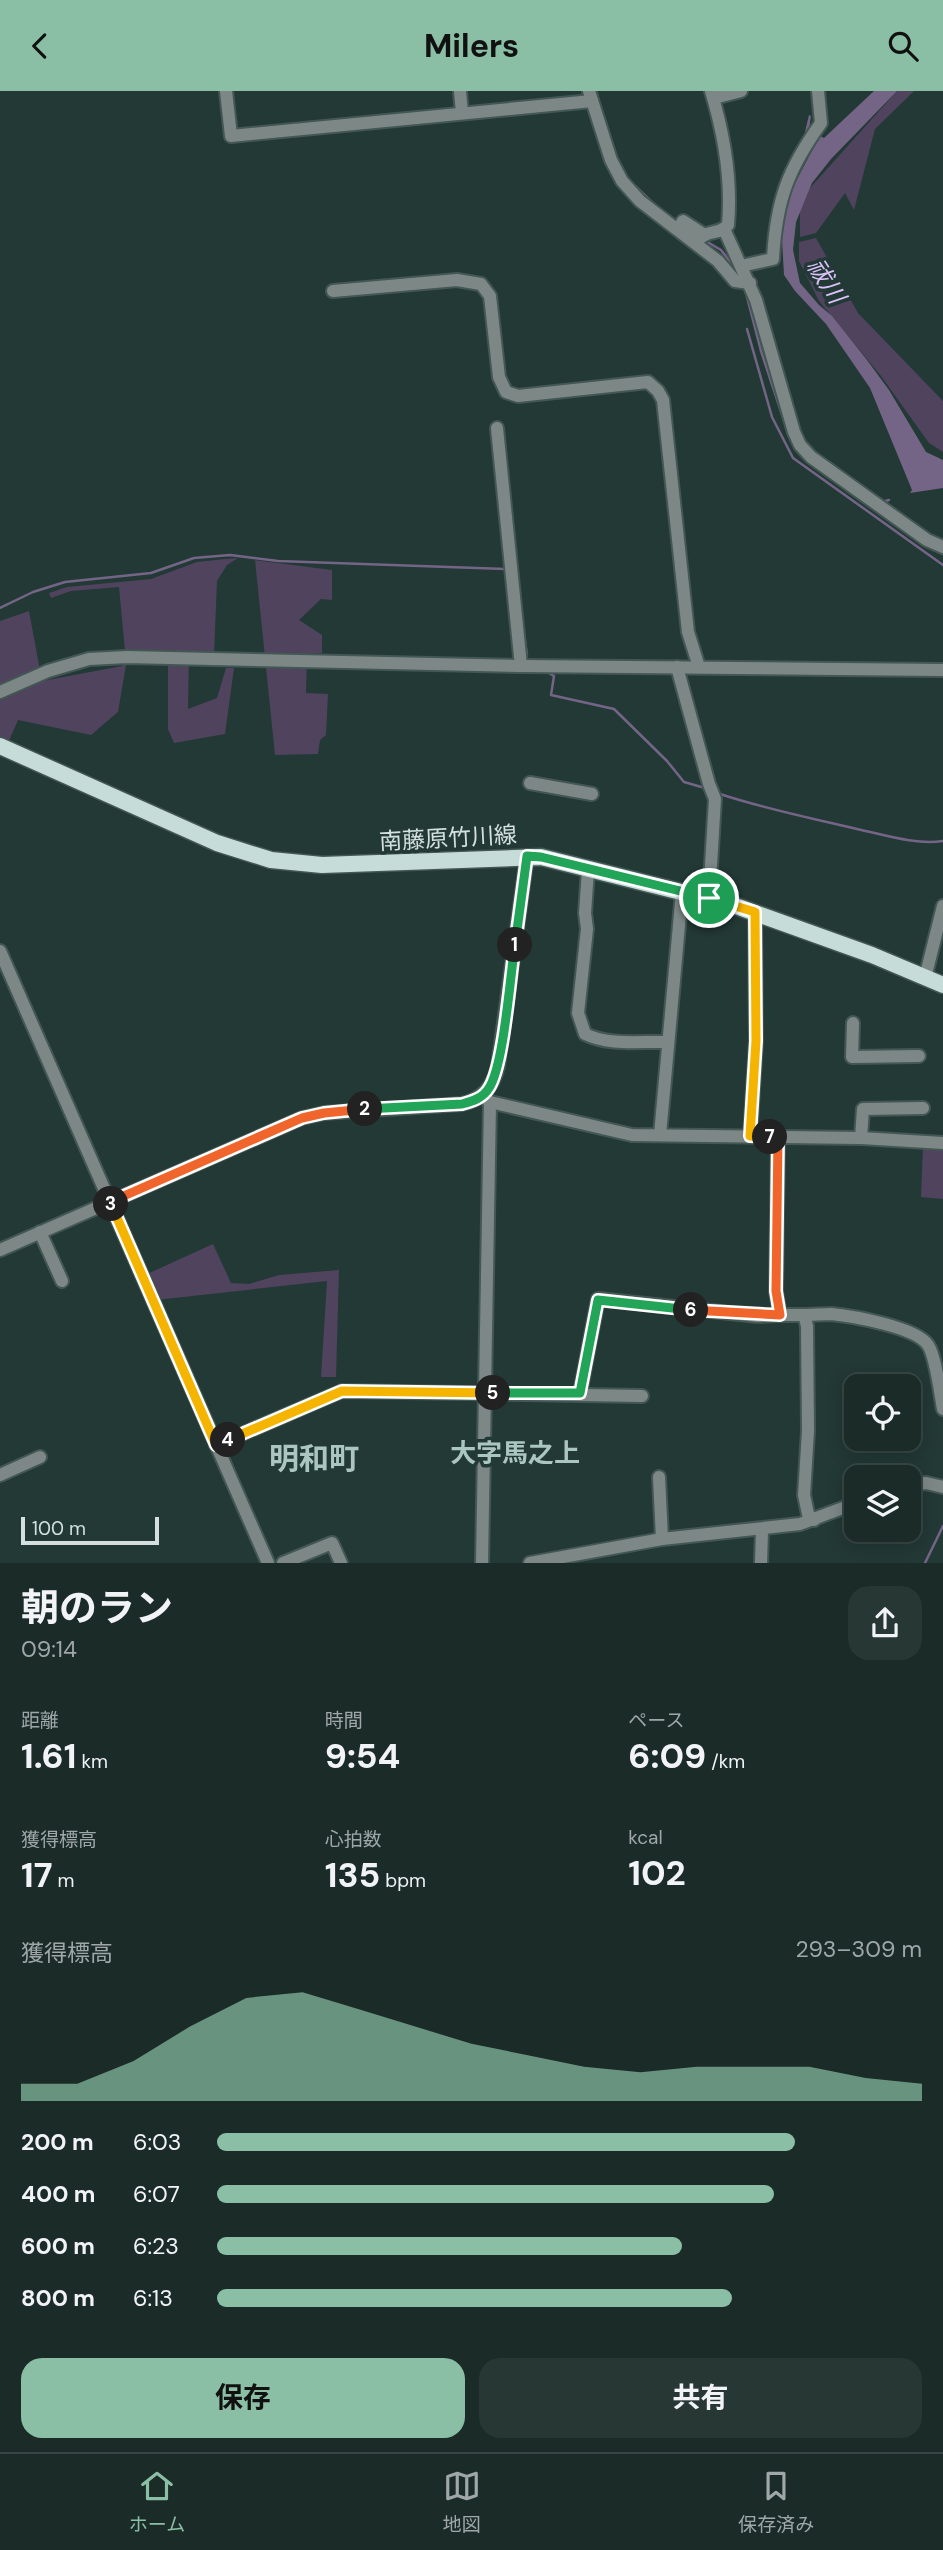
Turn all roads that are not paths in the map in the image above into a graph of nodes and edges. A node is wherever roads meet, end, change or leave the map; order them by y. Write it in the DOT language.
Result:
graph roads {
  1 [pos="226,91"];
  2 [pos="460,91"];
  3 [pos="741,91"];
  4 [pos="818,91"];
  5 [pos="713,95"];
  6 [pos="591,96"];
  7 [pos="462,113"];
  8 [pos="724,229"];
  9 [pos="700,238"];
  10 [pos="741,266"];
  11 [pos="750,283"];
  12 [pos="333,291"];
  13 [pos="497,428"];
  14 [pos="943,547"];
  15 [pos="521,666"];
  16 [pos="677,667"];
  17 [pos="699,667"];
  18 [pos="943,670"];
  19 [pos="0,692"];
  20 [pos="0,746"];
  21 [pos="530,783"];
  22 [pos="592,794"];
  23 [pos="527,856"];
  24 [pos="588,870"];
  25 [pos="682,892"];
  26 [pos="709,898"];
  27 [pos="943,906"];
  28 [pos="755,912"];
  29 [pos="0,951"];
  30 [pos="925,978"];
  31 [pos="943,985"];
  32 [pos="853,1023"];
  33 [pos="667,1042"];
  34 [pos="919,1056"];
  35 [pos="486,1099"];
  36 [pos="923,1108"];
  37 [pos="660,1135"];
  38 [pos="750,1136"];
  39 [pos="778,1137"];
  40 [pos="862,1138"];
  41 [pos="943,1143"];
  42 [pos="110,1202"];
  43 [pos="40,1232"];
  44 [pos="0,1250"];
  45 [pos="62,1280"];
  46 [pos="780,1315"];
  47 [pos="804,1315"];
  48 [pos="938,1372"];
  49 [pos="485,1393"];
  50 [pos="580,1393"];
  51 [pos="642,1396"];
  52 [pos="943,1409"];
  53 [pos="216,1445"];
  54 [pos="40,1457"];
  55 [pos="0,1475"];
  56 [pos="659,1477"];
  57 [pos="921,1484"];
  58 [pos="943,1487"];
  59 [pos="844,1508"];
  60 [pos="814,1520"];
  61 [pos="762,1530"];
  62 [pos="662,1539"];
  63 [pos="268,1563"];
  64 [pos="283,1563"];
  65 [pos="341,1563"];
  66 [pos="482,1563"];
  67 [pos="530,1563"];
  68 [pos="761,1563"];
  1 -- 7 [label="street"];
  2 -- 7 [label="street"];
  3 -- 5 [label="street"];
  4 -- 10 [label="street"];
  5 -- 8 [label="street"];
  6 -- 7 [label="street"];
  6 -- 9 [label="street"];
  8 -- 9 [label="street"];
  8 -- 10 [label="street"];
  9 -- 11 [label="street"];
  10 -- 11 [label="street"];
  11 -- 14 [label="street"];
  12 -- 17 [label="street"];
  13 -- 15 [label="street"];
  15 -- 16 [label="street"];
  15 -- 19 [label="street"];
  16 -- 17 [label="street"];
  16 -- 26 [label="street"];
  17 -- 18 [label="street"];
  20 -- 23 [label="main road, 南藤原竹川線"];
  21 -- 22 [label="street"];
  23 -- 24 [label="main road, 南藤原竹川線"];
  23 -- 35 [label="street"];
  24 -- 25 [label="main road, 南藤原竹川線"];
  24 -- 33 [label="street"];
  25 -- 26 [label="main road, 南藤原竹川線"];
  25 -- 33 [label="street"];
  26 -- 28 [label="main road, 南藤原竹川線"];
  27 -- 30 [label="street"];
  28 -- 30 [label="main road, 南藤原竹川線"];
  28 -- 38 [label="street"];
  29 -- 42 [label="street"];
  30 -- 31 [label="main road, 南藤原竹川線"];
  32 -- 34 [label="street"];
  33 -- 37 [label="street"];
  35 -- 37 [label="street"];
  35 -- 42 [label="street"];
  35 -- 49 [label="street"];
  36 -- 40 [label="street"];
  37 -- 38 [label="street"];
  38 -- 39 [label="street"];
  39 -- 40 [label="street"];
  39 -- 46 [label="street"];
  40 -- 41 [label="street"];
  42 -- 43 [label="street"];
  42 -- 53 [label="street"];
  43 -- 44 [label="street"];
  43 -- 45 [label="street"];
  46 -- 47 [label="street"];
  46 -- 50 [label="street"];
  47 -- 48 [label="street"];
  47 -- 60 [label="street"];
  48 -- 52 [label="street"];
  49 -- 50 [label="street"];
  49 -- 53 [label="street"];
  49 -- 66 [label="street"];
  50 -- 51 [label="street"];
  53 -- 63 [label="street"];
  54 -- 55 [label="street"];
  56 -- 62 [label="street"];
  57 -- 58 [label="street"];
  59 -- 60 [label="street"];
  60 -- 61 [label="street"];
  61 -- 62 [label="street"];
  61 -- 68 [label="street"];
  62 -- 67 [label="street"];
  64 -- 65 [label="street"];
}
